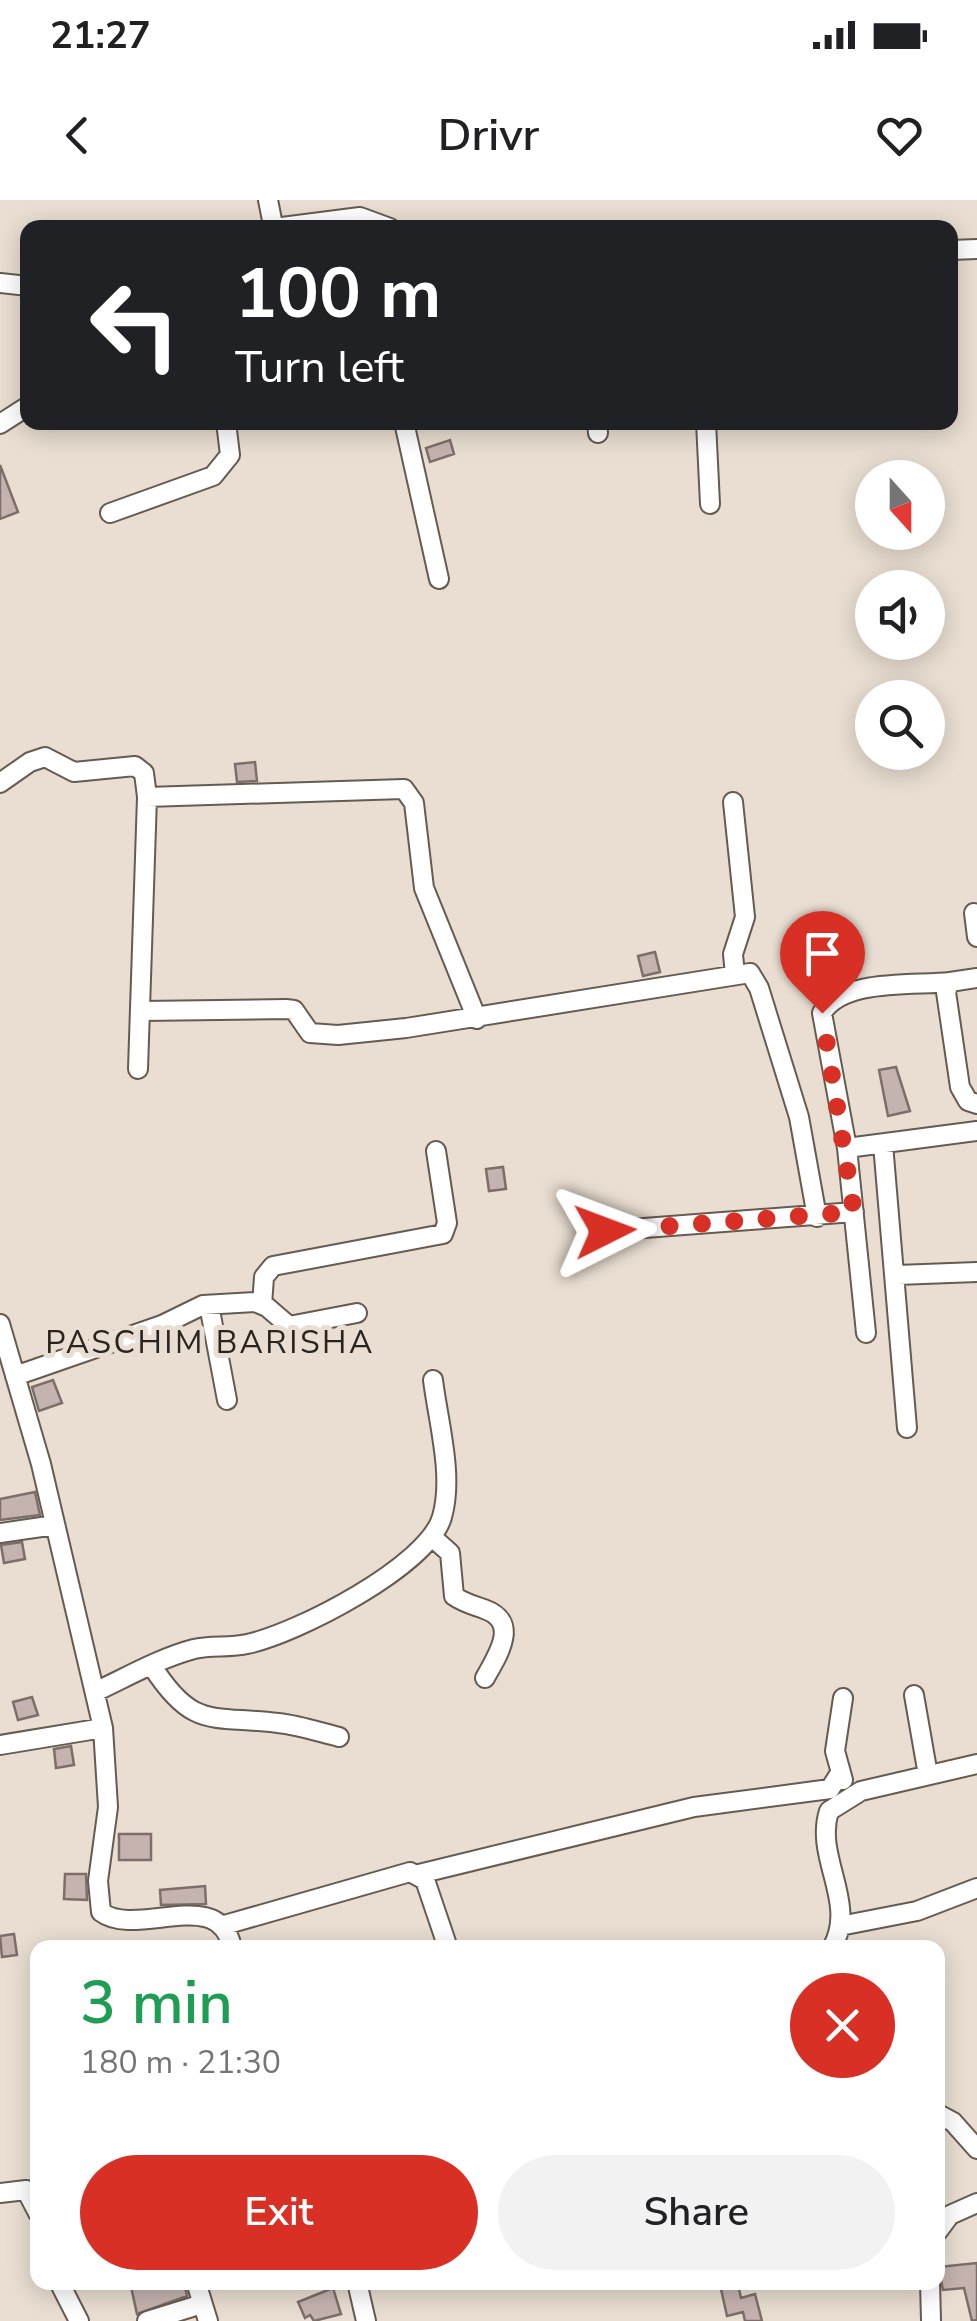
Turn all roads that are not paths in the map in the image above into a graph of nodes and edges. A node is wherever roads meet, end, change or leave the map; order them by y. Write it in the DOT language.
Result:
graph roads {
  1 [pos="361,215"];
  2 [pos="328,220"];
  3 [pos="227,430"];
  4 [pos="406,430"];
  5 [pos="706,430"];
  6 [pos="710,504"];
  7 [pos="110,513"];
  8 [pos="439,579"];
  9 [pos="0,783"];
  10 [pos="147,797"];
  11 [pos="733,802"];
  12 [pos="974,913"];
  13 [pos="977,937"];
  14 [pos="735,976"];
  15 [pos="977,978"];
  16 [pos="950,982"];
  17 [pos="142,1011"];
  18 [pos="477,1018"];
  19 [pos="138,1069"];
  20 [pos="977,1104"];
  21 [pos="977,1131"];
  22 [pos="884,1144"];
  23 [pos="846,1148"];
  24 [pos="436,1151"];
  25 [pos="854,1212"];
  26 [pos="817,1216"];
  27 [pos="605,1231"];
  28 [pos="977,1272"];
  29 [pos="897,1275"];
  30 [pos="209,1304"];
  31 [pos="262,1305"];
  32 [pos="357,1313"];
  33 [pos="0,1324"];
  34 [pos="866,1333"];
  35 [pos="16,1376"];
  36 [pos="433,1380"];
  37 [pos="227,1400"];
  38 [pos="907,1428"];
  39 [pos="55,1525"];
  40 [pos="0,1533"];
  41 [pos="432,1537"];
  42 [pos="152,1666"];
  43 [pos="485,1678"];
  44 [pos="95,1692"];
  45 [pos="914,1695"];
  46 [pos="844,1698"];
  47 [pos="103,1728"];
  48 [pos="339,1737"];
  49 [pos="0,1746"];
  50 [pos="977,1764"];
  51 [pos="840,1772"];
  52 [pos="928,1775"];
  53 [pos="850,1796"];
  54 [pos="419,1874"];
  55 [pos="977,1888"];
  56 [pos="222,1926"];
  57 [pos="840,1926"];
  58 [pos="228,1940"];
  59 [pos="445,1940"];
  60 [pos="835,1940"];
  61 [pos="945,2118"];
  62 [pos="977,2149"];
  63 [pos="0,2194"];
  64 [pos="30,2198"];
  65 [pos="977,2203"];
  66 [pos="945,2222"];
  67 [pos="62,2290"];
  68 [pos="360,2290"];
  69 [pos="930,2290"];
  70 [pos="205,2313"];
  71 [pos="79,2321"];
  72 [pos="147,2321"];
  73 [pos="366,2321"];
  74 [pos="932,2321"];
  1 -- 2 [label="street"];
  3 -- 7 [label="street"];
  4 -- 8 [label="street"];
  5 -- 6 [label="street"];
  9 -- 10 [label="street"];
  10 -- 17 [label="street"];
  10 -- 18 [label="street"];
  11 -- 14 [label="street"];
  12 -- 13 [label="street"];
  14 -- 18 [label="street"];
  14 -- 26 [label="street"];
  15 -- 16 [label="street"];
  16 -- 20 [label="street"];
  16 -- 23 [label="street"];
  17 -- 18 [label="street"];
  17 -- 19 [label="street"];
  21 -- 22 [label="street"];
  22 -- 23 [label="street"];
  22 -- 29 [label="street"];
  23 -- 25 [label="street"];
  24 -- 31 [label="street"];
  25 -- 26 [label="street"];
  25 -- 34 [label="street"];
  26 -- 27 [label="street"];
  28 -- 29 [label="street"];
  29 -- 38 [label="street"];
  30 -- 31 [label="street"];
  30 -- 35 [label="street"];
  30 -- 37 [label="street"];
  31 -- 32 [label="street"];
  33 -- 35 [label="street"];
  35 -- 39 [label="street"];
  36 -- 41 [label="street"];
  39 -- 40 [label="street"];
  39 -- 44 [label="street"];
  41 -- 42 [label="street"];
  41 -- 43 [label="street"];
  42 -- 44 [label="street"];
  42 -- 48 [label="street"];
  44 -- 47 [label="street"];
  45 -- 52 [label="street"];
  46 -- 51 [label="street"];
  47 -- 49 [label="street"];
  47 -- 56 [label="street"];
  50 -- 52 [label="street"];
  51 -- 53 [label="street"];
  51 -- 54 [label="street"];
  52 -- 53 [label="street"];
  53 -- 57 [label="street"];
  54 -- 56 [label="street"];
  54 -- 59 [label="street"];
  55 -- 57 [label="street"];
  56 -- 58 [label="street"];
  57 -- 60 [label="street"];
  61 -- 62 [label="street"];
  63 -- 64 [label="street"];
  65 -- 66 [label="street"];
  67 -- 71 [label="street"];
  68 -- 73 [label="street"];
  69 -- 74 [label="street"];
  70 -- 72 [label="street"];
}
